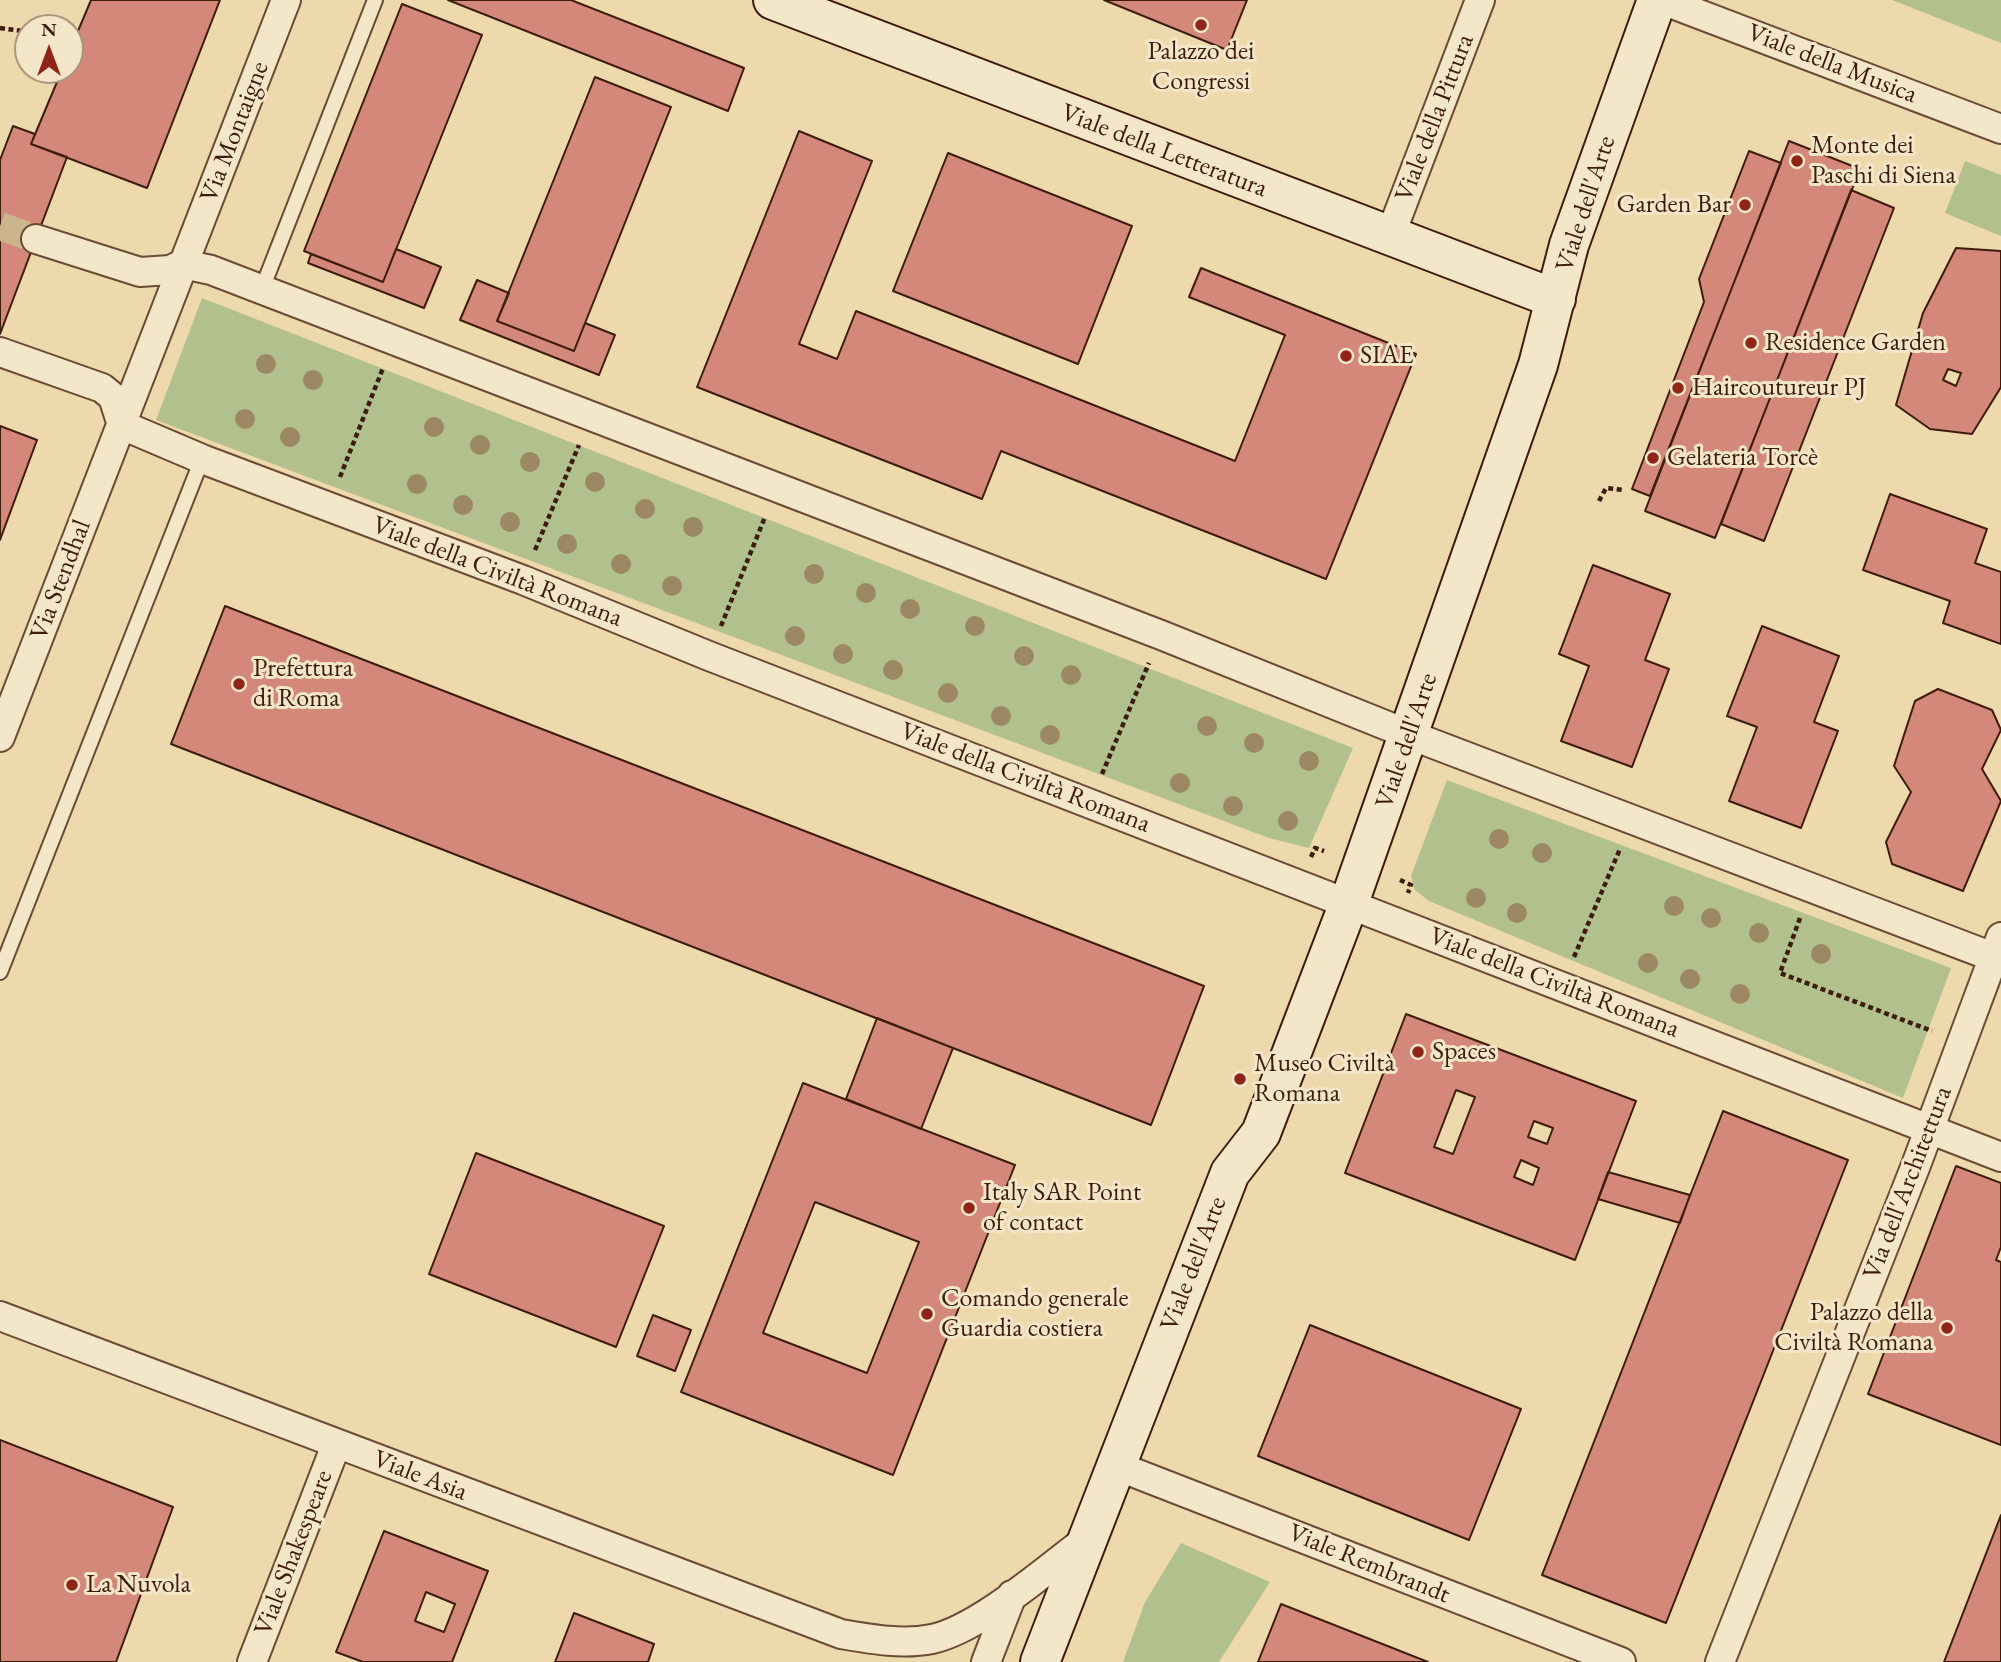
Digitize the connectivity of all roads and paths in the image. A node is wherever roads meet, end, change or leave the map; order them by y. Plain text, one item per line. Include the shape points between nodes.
1 (286, 0) edge
2 (375, 0) edge
3 (773, 0) edge
4 (1480, 0) edge
5 (1660, 0) edge
6 (2001, 129) edge
7 (1390, 236) junction
8 (36, 239) tunnel mouth
9 (183, 264) junction
10 (262, 289) junction
11 (1556, 299) junction
12 (394, 338) junction
13 (0, 352) edge
14 (592, 415) junction
15 (122, 425) junction
16 (202, 459) junction
17 (777, 487) junction
18 (1624, 490) dead end
19 (1599, 501) dead end
20 (328, 507) junction
21 (523, 580) junction
22 (1161, 635) junction
23 (709, 656) junction
24 (1410, 735) junction
25 (0, 737) edge
26 (1089, 804) junction
27 (1632, 820) junction
28 (1324, 851) dead end
29 (1311, 857) dead end
30 (1400, 880) dead end
31 (1811, 887) junction
32 (1405, 899) dead end
33 (1349, 903) junction
34 (1998, 951) edge
35 (0, 972) edge
36 (1562, 987) junction
37 (1962, 1042) junction
38 (1929, 1128) junction
39 (2001, 1157) edge
40 (0, 1316) edge
41 (337, 1445) junction
42 (1117, 1466) junction
43 (1087, 1539) junction
44 (1012, 1595) junction
45 (841, 1634) junction
46 (252, 1662) edge
47 (871, 1662) edge
48 (986, 1662) edge
49 (1040, 1662) edge
50 (1621, 1662) edge
51 (1720, 1662) edge

1 - 9 street, Via Montaigne
2 - 10 lane
3 - 7 street, Viale della Letteratura
4 - 7 street, Viale della Pittura
5 - 6 street, Viale della Musica
5 - 11 street, Viale dell'Arte via 1569,245
7 - 11 street, Viale della Letteratura
8 - 9 street via 140,272 162,272
9 - 10 street
9 - 15 street
10 - 12 street
11 - 24 street, Viale dell'Arte via 1538,365
12 - 14 street
12 - 20 path
13 - 15 street via 102,388 113,397
14 - 17 street
14 - 21 path
15 - 16 street, Viale della Civiltà Romana
15 - 25 street, Via Stendhal
16 - 20 street, Viale della Civiltà Romana
16 - 35 lane
17 - 22 street
17 - 23 path
18 - 19 path via 1606,488
20 - 21 street, Viale della Civiltà Romana
21 - 23 street, Viale della Civiltà Romana
22 - 24 street
22 - 26 path
23 - 26 street, Viale della Civiltà Romana
24 - 27 street
24 - 33 street, Viale dell'Arte
26 - 33 street, Viale della Civiltà Romana
27 - 31 street
27 - 36 path
28 - 29 path via 1315,848
30 - 32 path via 1411,885
31 - 34 street
31 - 37 path via 1780,974
33 - 36 street, Viale della Civiltà Romana
33 - 42 street, Viale dell'Arte via 1261,1133 1230,1173
34 - 37 street, Via dell'Architettura
36 - 38 street, Viale della Civiltà Romana
37 - 38 street, Via dell'Architettura
38 - 39 street, Viale della Civiltà Romana
38 - 51 street, Via dell'Architettura
40 - 41 street, Viale Asia
41 - 45 street, Viale Asia
41 - 46 street, Viale Shakespeare
42 - 43 street, Viale dell'Arte
42 - 50 street, Viale Rembrandt
43 - 44 street
43 - 49 street, Viale dell'Arte
44 - 45 street via 937,1638 882,1641
44 - 48 street
45 - 47 street

